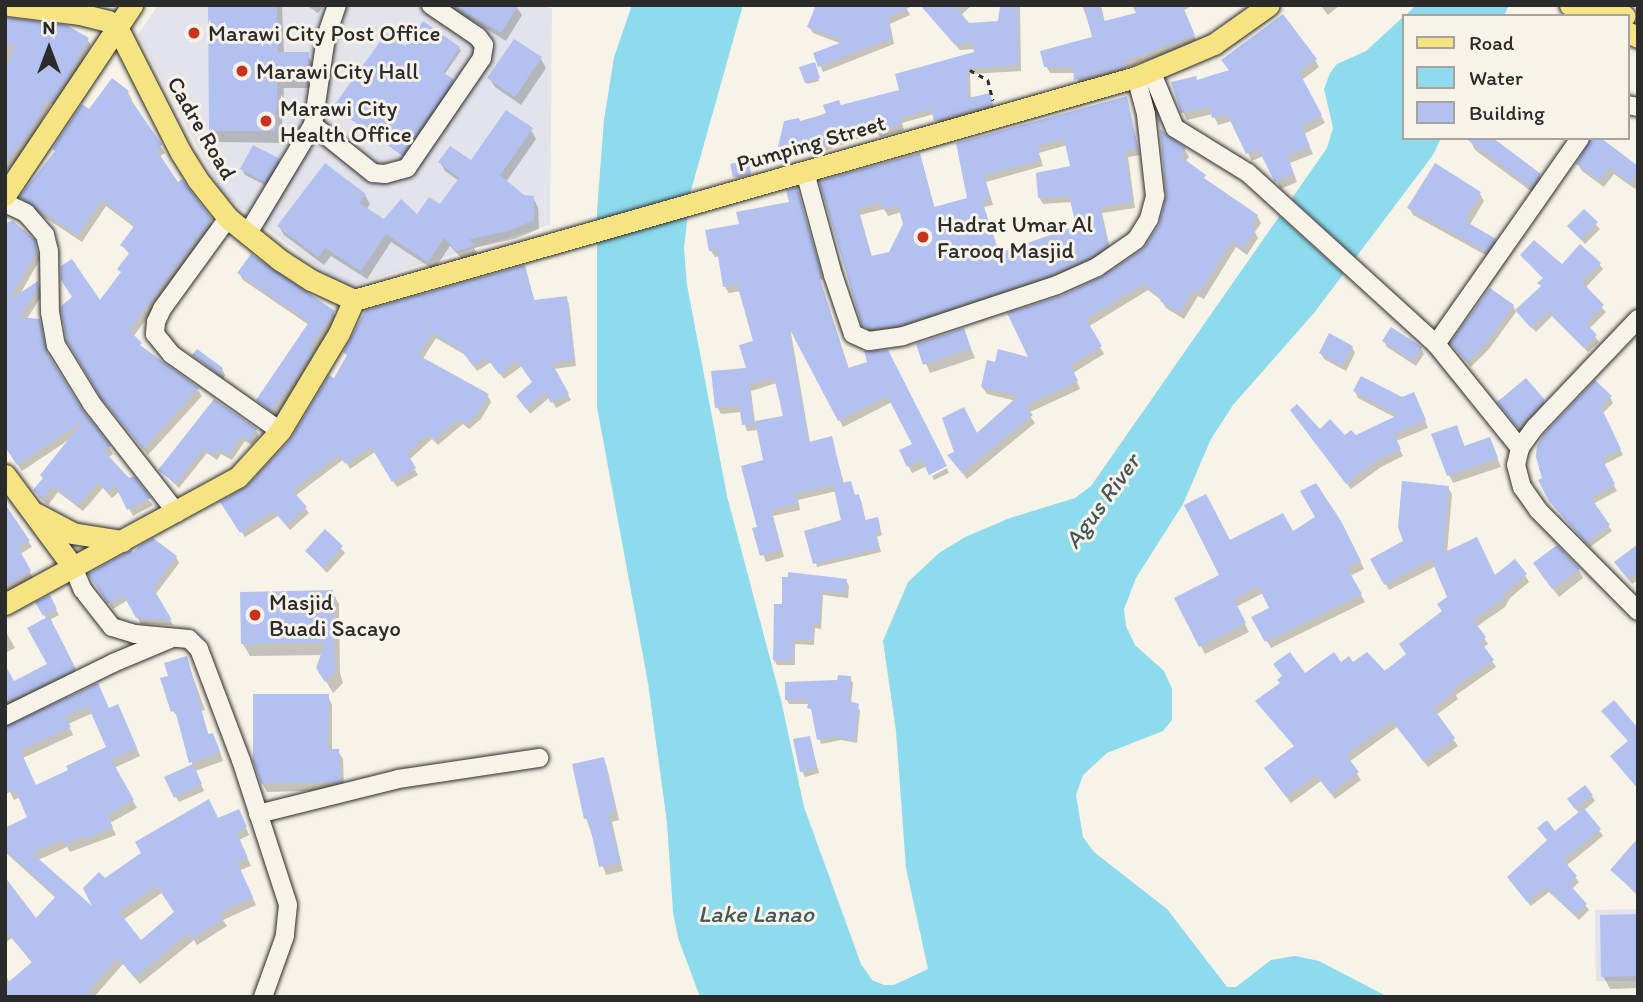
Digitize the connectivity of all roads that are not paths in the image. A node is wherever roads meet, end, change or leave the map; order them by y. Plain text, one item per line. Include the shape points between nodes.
1 (9, 5) edge
2 (132, 5) edge
3 (337, 5) edge
4 (431, 5) edge
5 (1269, 5) edge
6 (1570, 5) edge
7 (1602, 5) edge
8 (1586, 14) edge
9 (1622, 14) edge
10 (117, 27) junction
11 (1143, 74) junction
12 (313, 125) junction
13 (1579, 140) edge
14 (805, 172) junction
15 (5, 195) edge
16 (5, 204) edge
17 (228, 218) junction
18 (248, 233) junction
19 (354, 300) junction
20 (1638, 319) edge
21 (1436, 344) junction
22 (280, 431) junction
23 (1518, 453) junction
24 (5, 475) edge
25 (30, 509) junction
26 (177, 513) junction
27 (122, 541) junction
28 (73, 567) junction
29 (5, 604) edge
30 (1638, 611) edge
31 (174, 638) junction
32 (5, 716) edge
33 (539, 758) dead end
34 (258, 814) junction
35 (263, 997) edge

1 - 10 main road via 80,14
2 - 10 main road
3 - 12 street via 326,37
4 - 12 street via 484,45 482,58 407,168 373,173
5 - 11 main road, Pumping Street via 1214,44
6 - 8 main road
7 - 9 main road
10 - 15 main road
10 - 17 main road, Cadre Road via 181,153
11 - 14 main road, Pumping Street
11 - 14 street via 1155,196 1149,219 1136,240 1097,267 1057,285 903,336 869,341 853,334
11 - 21 street via 1175,128 1248,173
12 - 18 street
13 - 21 street
14 - 19 main road, Pumping Street
16 - 26 street via 26,213 45,235 56,345 92,404
17 - 18 main road, Cadre Road
17 - 22 street via 162,309 155,334 171,354
18 - 19 main road, Cadre Road via 311,280
19 - 22 main road
20 - 23 street via 1535,427
21 - 23 street
22 - 26 main road via 238,477
23 - 30 street via 1517,475 1529,499
24 - 25 main road
25 - 27 main road via 72,533
25 - 28 main road
26 - 27 main road
27 - 28 main road
28 - 29 main road
28 - 31 street via 83,590 113,627
31 - 32 street
31 - 34 street via 189,639 198,649
33 - 34 street via 398,779
34 - 35 street via 288,905 285,936

